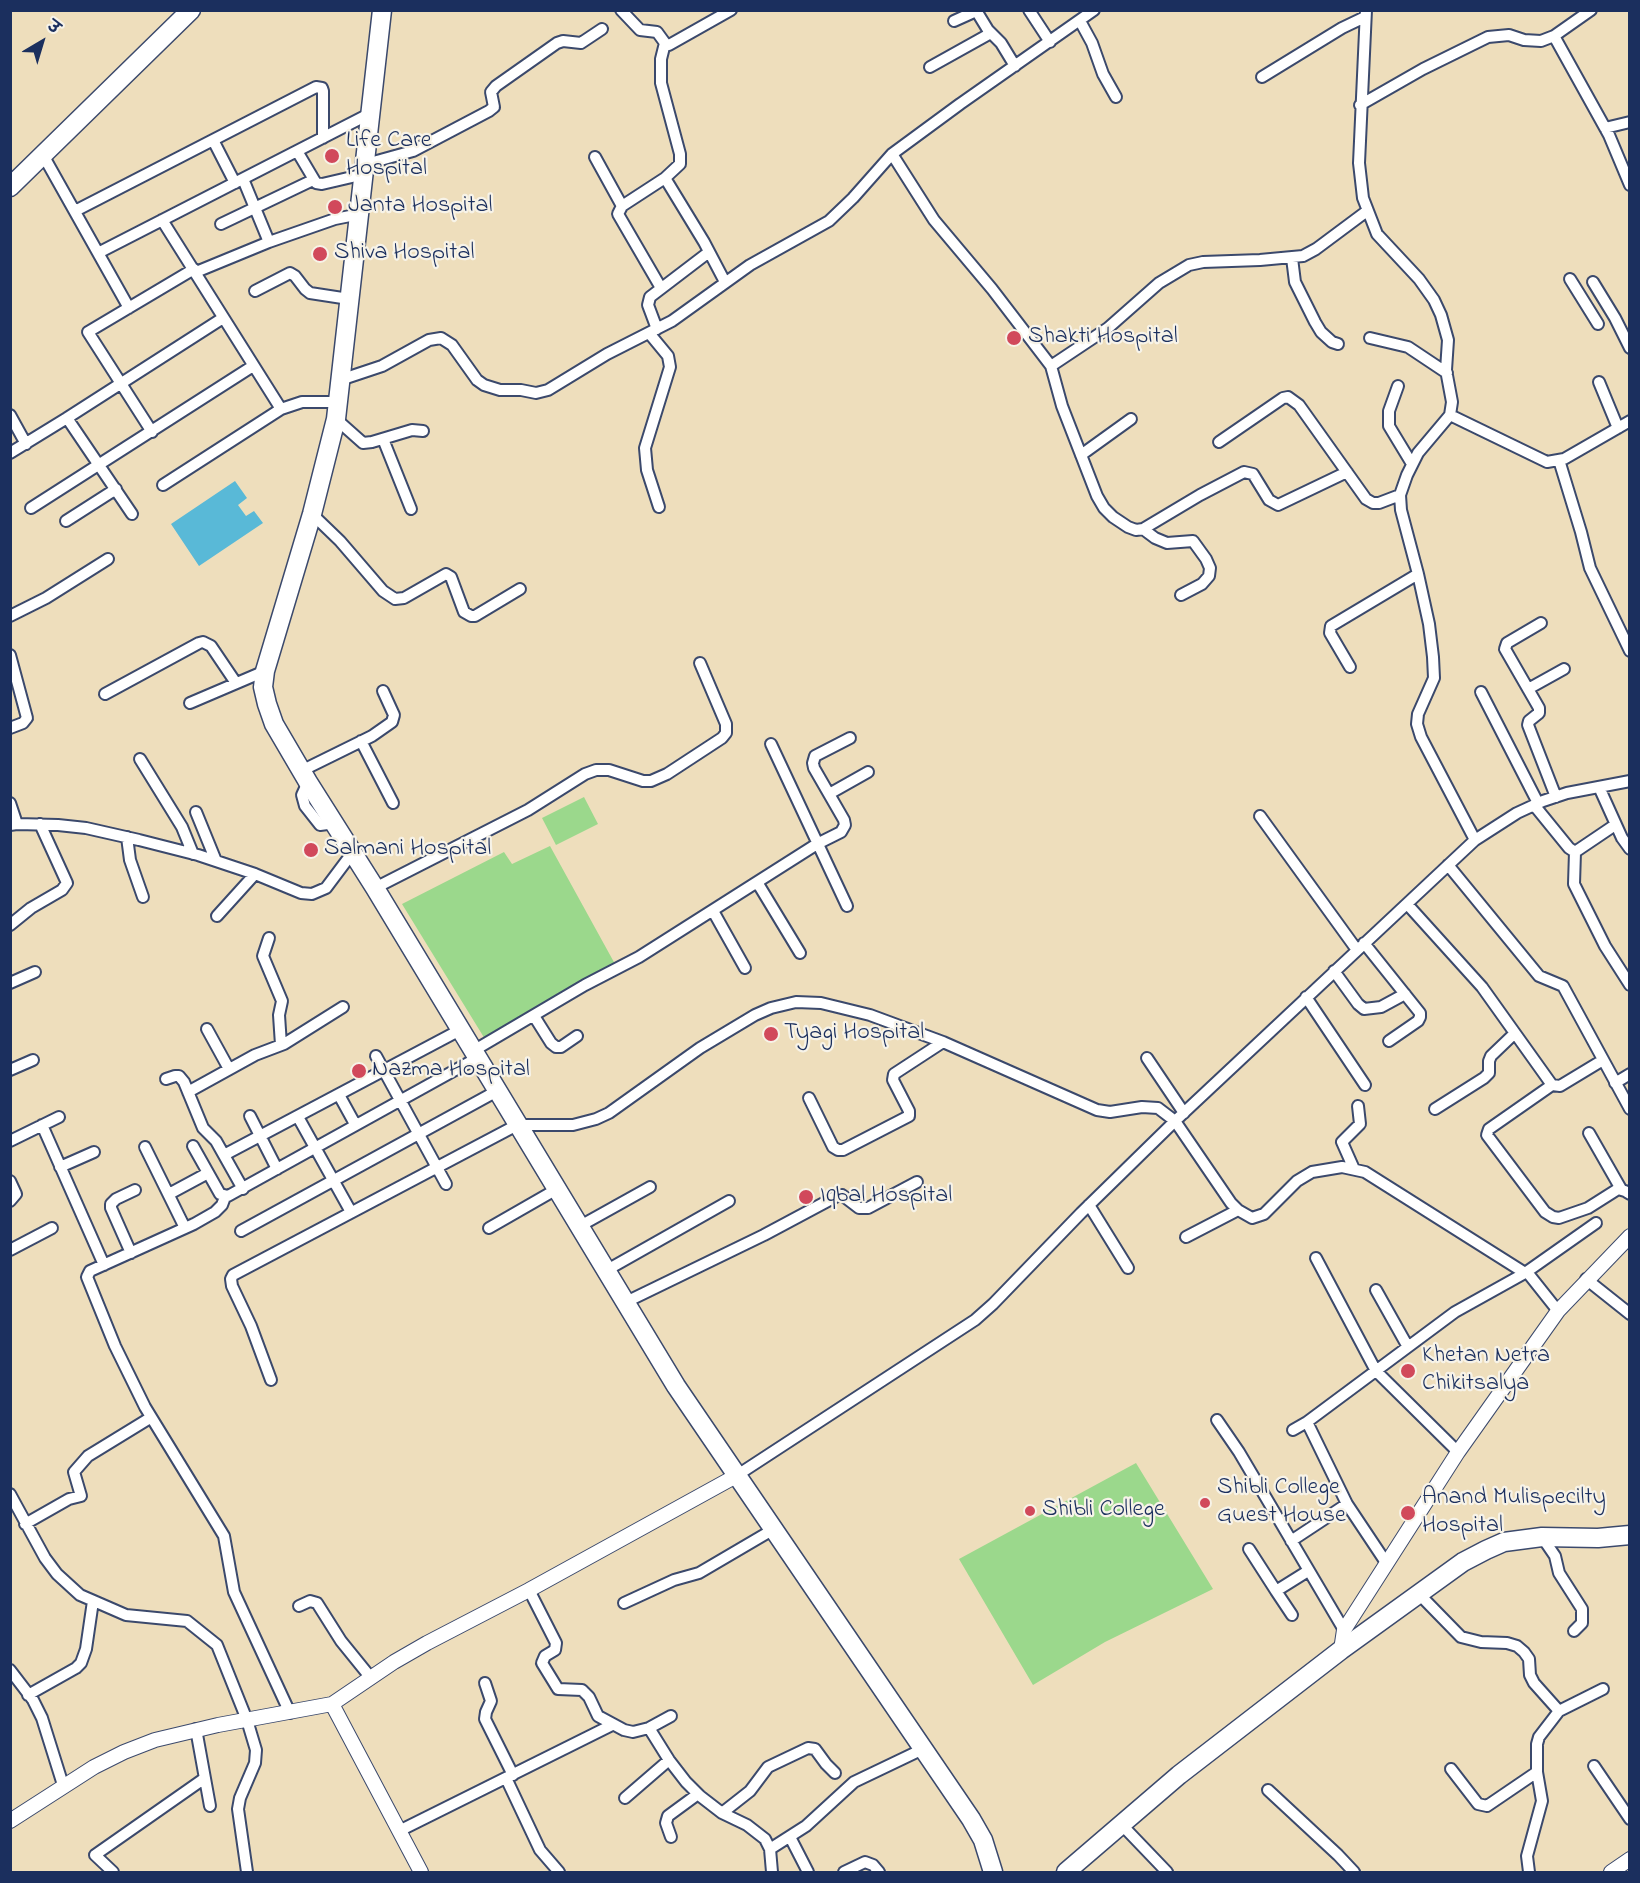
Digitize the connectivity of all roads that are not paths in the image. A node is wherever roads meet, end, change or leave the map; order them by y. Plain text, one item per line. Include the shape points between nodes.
1 (191, 10) edge
2 (382, 10) edge
3 (621, 10) edge
4 (731, 10) edge
5 (1029, 10) edge
6 (1094, 10) edge
7 (1591, 10) edge
8 (1365, 13) edge
9 (954, 21) dead end
10 (1080, 21) junction
11 (602, 29) dead end
12 (991, 33) junction
13 (1554, 36) junction
14 (1050, 42) junction
15 (665, 43) junction
16 (1015, 66) junction
17 (930, 68) dead end
18 (1262, 77) dead end
19 (1116, 97) dead end
20 (1360, 105) junction
21 (371, 113) junction
22 (1629, 122) edge
23 (1605, 128) junction
24 (323, 138) junction
25 (213, 140) junction
26 (297, 151) junction
27 (892, 154) junction
28 (43, 155) junction
29 (595, 157) dead end
30 (365, 169) junction
31 (665, 178) junction
32 (313, 180) junction
33 (239, 181) junction
34 (1629, 185) edge
35 (10, 187) edge
36 (622, 206) junction
37 (255, 208) junction
38 (1367, 211) junction
39 (75, 212) junction
40 (360, 214) junction
41 (162, 220) junction
42 (221, 224) dead end
43 (269, 242) junction
44 (709, 252) junction
45 (98, 253) junction
46 (1292, 258) junction
47 (195, 271) junction
48 (1570, 279) dead end
49 (725, 282) junction
50 (1593, 282) dead end
51 (661, 288) junction
52 (255, 291) dead end
53 (349, 300) junction
54 (1606, 304) junction
55 (129, 308) junction
56 (1591, 312) junction
57 (223, 318) junction
58 (1598, 324) dead end
59 (653, 331) junction
60 (1370, 338) dead end
61 (1338, 344) dead end
62 (1629, 348) edge
63 (253, 366) junction
64 (1051, 366) junction
65 (1447, 373) junction
66 (340, 380) junction
67 (1599, 382) dead end
68 (119, 384) junction
69 (1398, 386) dead end
70 (281, 409) junction
71 (337, 411) junction
72 (10, 415) edge
73 (1450, 415) junction
74 (68, 418) junction
75 (1131, 419) dead end
76 (1629, 421) edge
77 (1618, 428) junction
78 (423, 431) dead end
79 (152, 432) junction
80 (383, 439) junction
81 (1219, 442) dead end
82 (26, 444) junction
83 (10, 453) edge
84 (1081, 455) junction
85 (1559, 460) junction
86 (1412, 464) junction
87 (101, 465) junction
88 (1347, 472) junction
89 (163, 485) dead end
90 (116, 489) junction
91 (1400, 495) junction
92 (659, 507) dead end
93 (31, 508) dead end
94 (411, 509) dead end
95 (132, 514) dead end
96 (312, 514) junction
97 (66, 521) dead end
98 (1143, 529) junction
99 (108, 559) dead end
100 (1418, 574) junction
101 (520, 589) dead end
102 (1181, 595) dead end
103 (10, 616) edge
104 (1541, 623) dead end
105 (1629, 651) edge
106 (11, 659) edge
107 (700, 663) dead end
108 (1350, 667) dead end
109 (1564, 669) dead end
110 (265, 671) junction
111 (236, 683) junction
112 (1528, 689) junction
113 (383, 691) dead end
114 (1481, 692) dead end
115 (105, 694) dead end
116 (190, 703) dead end
117 (10, 728) edge
118 (850, 738) dead end
119 (361, 741) junction
120 (771, 744) dead end
121 (140, 759) dead end
122 (868, 772) dead end
123 (305, 777) junction
124 (1629, 782) edge
125 (1599, 787) junction
126 (829, 794) junction
127 (1556, 797) junction
128 (10, 803) edge
129 (393, 803) dead end
130 (1536, 804) junction
131 (196, 812) dead end
132 (1260, 816) dead end
133 (40, 824) junction
134 (14, 825) edge
135 (1615, 825) junction
136 (127, 837) junction
137 (1475, 840) junction
138 (817, 844) junction
139 (1629, 849) edge
140 (353, 852) junction
141 (1575, 852) junction
142 (193, 854) junction
143 (216, 861) junction
144 (1448, 865) junction
145 (255, 874) junction
146 (757, 882) junction
147 (375, 888) junction
148 (143, 897) dead end
149 (1407, 904) junction
150 (847, 906) dead end
151 (713, 910) junction
152 (217, 916) dead end
153 (10, 926) edge
154 (269, 938) dead end
155 (1360, 946) junction
156 (800, 953) dead end
157 (745, 968) dead end
158 (1334, 971) junction
159 (35, 972) dead end
160 (10, 983) edge
161 (1629, 985) edge
162 (1405, 994) junction
163 (1306, 997) junction
164 (343, 1007) dead end
165 (534, 1016) junction
166 (207, 1029) dead end
167 (460, 1030) junction
168 (1515, 1033) junction
169 (577, 1036) dead end
170 (1389, 1041) dead end
171 (943, 1042) junction
172 (282, 1045) junction
173 (475, 1054) junction
174 (376, 1056) dead end
175 (1146, 1058) dead end
176 (33, 1060) dead end
177 (1603, 1060) junction
178 (10, 1070) edge
179 (229, 1070) junction
180 (384, 1072) junction
181 (1629, 1074) edge
182 (166, 1079) dead end
183 (1615, 1083) junction
184 (1552, 1084) junction
185 (1365, 1085) dead end
186 (497, 1091) junction
187 (188, 1092) junction
188 (339, 1095) junction
189 (809, 1098) dead end
190 (399, 1099) junction
191 (1358, 1106) dead end
192 (1435, 1109) dead end
193 (1629, 1109) edge
194 (250, 1116) dead end
195 (58, 1117) dead end
196 (298, 1117) junction
197 (1180, 1117) junction
198 (355, 1124) junction
199 (42, 1125) junction
200 (517, 1125) junction
201 (1590, 1133) dead end
202 (418, 1135) junction
203 (261, 1137) junction
204 (11, 1139) edge
205 (194, 1146) dead end
206 (145, 1147) dead end
207 (315, 1147) junction
208 (94, 1152) dead end
209 (224, 1155) junction
210 (436, 1166) junction
211 (60, 1167) junction
212 (277, 1169) junction
213 (1354, 1169) junction
214 (208, 1173) junction
215 (10, 1181) edge
216 (333, 1181) junction
217 (917, 1182) dead end
218 (446, 1184) dead end
219 (650, 1187) dead end
220 (243, 1189) junction
221 (557, 1189) junction
222 (135, 1190) dead end
223 (1625, 1192) edge
224 (169, 1194) junction
225 (225, 1197) junction
226 (10, 1201) edge
227 (729, 1201) dead end
228 (1089, 1205) junction
229 (1238, 1210) junction
230 (351, 1212) junction
231 (1596, 1222) dead end
232 (580, 1226) junction
233 (52, 1228) dead end
234 (185, 1228) junction
235 (489, 1228) dead end
236 (242, 1231) dead end
237 (1629, 1236) edge
238 (1186, 1237) dead end
239 (10, 1250) edge
240 (131, 1253) junction
241 (1316, 1258) dead end
242 (104, 1265) junction
243 (1128, 1268) dead end
244 (607, 1270) junction
245 (1525, 1273) junction
246 (1586, 1280) junction
247 (1377, 1290) dead end
248 (626, 1302) junction
249 (1558, 1311) junction
250 (1629, 1314) edge
251 (1408, 1347) junction
252 (1376, 1371) junction
253 (271, 1380) dead end
254 (150, 1418) junction
255 (1216, 1420) dead end
256 (1307, 1422) junction
257 (1293, 1430) dead end
258 (1458, 1452) junction
259 (736, 1476) junction
260 (10, 1494) edge
261 (1347, 1504) junction
262 (26, 1524) junction
263 (774, 1529) junction
264 (1629, 1535) edge
265 (1542, 1537) junction
266 (1598, 1538) junction
267 (1291, 1541) junction
268 (1629, 1545) edge
269 (1249, 1549) dead end
270 (1387, 1564) junction
271 (1308, 1571) junction
272 (529, 1590) junction
273 (1276, 1591) junction
274 (1419, 1594) junction
275 (93, 1601) junction
276 (624, 1604) dead end
277 (299, 1606) dead end
278 (1292, 1615) dead end
279 (1344, 1630) junction
280 (1574, 1631) dead end
281 (1341, 1650) junction
282 (10, 1670) edge
283 (370, 1678) junction
284 (485, 1683) dead end
285 (1603, 1689) dead end
286 (28, 1695) junction
287 (332, 1704) junction
288 (1560, 1711) junction
289 (290, 1713) junction
290 (671, 1716) dead end
291 (247, 1720) junction
292 (612, 1725) junction
293 (649, 1728) junction
294 (196, 1729) junction
295 (923, 1749) junction
296 (669, 1760) junction
297 (1594, 1766) dead end
298 (1451, 1769) dead end
299 (1537, 1772) junction
300 (835, 1773) dead end
301 (510, 1777) junction
302 (205, 1778) junction
303 (63, 1785) junction
304 (1268, 1790) dead end
305 (698, 1794) junction
306 (625, 1798) dead end
307 (210, 1806) dead end
308 (722, 1813) junction
309 (1629, 1819) edge
310 (10, 1821) edge
311 (1121, 1824) junction
312 (399, 1831) junction
313 (671, 1837) dead end
314 (790, 1838) junction
315 (770, 1849) junction
316 (1629, 1859) edge
317 (112, 1872) edge
318 (247, 1872) edge
319 (421, 1872) edge
320 (560, 1872) edge
321 (772, 1872) edge
322 (808, 1872) edge
323 (844, 1872) edge
324 (879, 1872) edge
325 (993, 1872) edge
326 (1066, 1872) edge
327 (1167, 1872) edge
328 (1354, 1872) edge
329 (1529, 1872) edge
330 (1611, 1872) edge

1 - 28 highway
2 - 21 highway
3 - 15 street via 640,30 657,32
4 - 15 street via 674,44
5 - 14 street
6 - 10 street
7 - 13 street
8 - 18 street
8 - 20 street
9 - 12 street via 977,12
10 - 14 street
10 - 19 street
11 - 30 street via 581,43 557,43 495,86 491,93 494,105 489,111 413,151
12 - 16 street
12 - 17 street
13 - 20 street via 1541,41 1499,34 1488,37
13 - 23 street
14 - 16 street
15 - 31 street via 661,83 681,160 678,168
16 - 27 street
20 - 38 street via 1359,178
21 - 24 street
21 - 30 highway
22 - 23 street
23 - 34 street
24 - 25 street via 323,91 316,87
24 - 26 street
25 - 33 street
25 - 39 street
26 - 32 street
26 - 33 street
27 - 49 street via 829,221
27 - 64 street via 934,220
28 - 35 highway
28 - 39 street
29 - 36 street
30 - 32 street via 322,184
30 - 40 highway
31 - 36 street
31 - 44 street
32 - 37 street
33 - 37 street
33 - 41 street
36 - 51 street via 619,218
37 - 42 street
37 - 43 street
38 - 46 street via 1310,253
38 - 65 street via 1383,243 1434,300 1448,340
39 - 45 street
40 - 43 street
40 - 53 highway
41 - 45 street
41 - 47 street
43 - 47 street
44 - 49 street
44 - 51 street
45 - 55 street
46 - 61 street via 1295,282 1315,322 1321,332
46 - 64 street via 1189,265 1159,283 1108,328
47 - 55 street
47 - 57 street
48 - 56 street
49 - 59 street via 688,311
50 - 54 street
51 - 59 street via 648,301
52 - 53 street via 290,273 310,293
53 - 66 highway
54 - 56 street
54 - 62 street
55 - 68 street via 88,332
56 - 58 street
57 - 63 street
57 - 68 street
59 - 66 street via 536,393 484,385 452,345 441,338 429,340 382,366
59 - 92 street via 670,367 645,448 646,470
60 - 65 street via 1408,347
63 - 70 street
63 - 79 street
64 - 84 street
65 - 73 street
66 - 71 highway
67 - 77 street
68 - 74 street
68 - 79 street
69 - 86 street via 1389,411 1389,426
70 - 71 street via 302,402
70 - 89 street
71 - 80 street via 363,443
71 - 96 highway
72 - 82 street
73 - 85 street via 1540,460
73 - 86 street
74 - 82 street
74 - 87 street
75 - 84 street
76 - 77 street
77 - 85 street
78 - 80 street via 412,430
79 - 87 street
80 - 94 street
81 - 88 street via 1288,397 1299,405
82 - 83 street
84 - 98 street via 1104,508 1128,527
85 - 105 street via 1590,568
86 - 91 street
87 - 90 street
87 - 93 street
88 - 91 street via 1369,502 1379,503
88 - 98 street via 1278,505 1269,500 1253,474 1244,472
90 - 95 street
90 - 97 street
91 - 100 street
96 - 101 street via 378,586 395,599 404,598 446,574 452,577 464,612 475,616
96 - 110 highway
98 - 102 street via 1167,543 1193,541 1206,559 1209,576
99 - 103 street
100 - 108 street via 1331,626 1330,633
100 - 137 street via 1434,671 1418,714 1418,729
104 - 112 street via 1505,646
106 - 117 street via 27,718
107 - 147 street via 726,724 722,738 651,782 609,770 585,774 528,810
109 - 112 street
110 - 111 street
110 - 123 highway via 263,687 274,724
111 - 115 street via 211,646 203,642
111 - 116 street
112 - 127 street via 1539,711 1528,727
113 - 119 street via 394,718 387,727
114 - 130 street
118 - 126 street via 813,759
119 - 123 street
119 - 129 street
120 - 138 street
121 - 142 street via 182,827
122 - 126 street
123 - 140 highway
124 - 125 street
125 - 127 street
125 - 135 street
126 - 138 street via 845,825 841,832
127 - 130 street
128 - 134 street
130 - 137 street
130 - 141 street
131 - 143 street
132 - 155 street
133 - 134 street
133 - 136 street
133 - 153 street via 67,883 62,891
135 - 139 street
135 - 141 street
136 - 142 street
136 - 148 street via 130,860
137 - 144 street
138 - 146 street
138 - 150 street
140 - 145 street via 326,888 312,894 290,890
140 - 147 highway
141 - 161 street via 1574,884
142 - 143 street
143 - 145 street
144 - 149 street
144 - 177 street via 1539,976 1563,986
145 - 152 street
146 - 151 street
146 - 156 street
147 - 167 highway
149 - 155 street
149 - 168 street via 1482,987
151 - 157 street
151 - 165 street
154 - 172 street via 263,956 282,1001
155 - 158 street
155 - 162 street
158 - 162 street via 1364,1008 1381,1007
158 - 163 street
159 - 160 street
162 - 170 street via 1420,1013 1420,1019
163 - 185 street
163 - 197 street
164 - 172 street
165 - 169 street via 556,1047
165 - 173 street
166 - 179 street
167 - 173 highway
167 - 180 street
168 - 184 street
168 - 192 street via 1491,1056 1489,1073 1484,1078
171 - 189 street via 894,1074 909,1116 843,1150 833,1147
171 - 197 street via 1097,1110 1151,1106
171 - 200 street via 844,1007 786,1004 755,1014 721,1034 596,1119 573,1125
172 - 179 street
173 - 186 highway
173 - 190 street
174 - 180 street
175 - 197 street
176 - 178 street
177 - 183 street
177 - 184 street via 1560,1086
179 - 187 street
180 - 188 street
180 - 190 street
181 - 183 street
182 - 187 street via 179,1076
183 - 193 street
184 - 223 street via 1487,1135 1545,1212 1553,1217 1588,1208 1613,1191
186 - 200 highway
186 - 202 street
187 - 209 street via 203,1128
188 - 196 street
188 - 198 street
190 - 198 street
190 - 202 street
191 - 213 street via 1360,1124 1342,1142
194 - 203 street
195 - 199 street
196 - 203 street
196 - 207 street
197 - 228 street
197 - 229 street via 1222,1191
198 - 207 street
199 - 204 street
199 - 211 street
200 - 210 street
200 - 221 highway
201 - 223 street
202 - 210 street
202 - 216 street
203 - 209 street
203 - 212 street
205 - 214 street
206 - 224 street
207 - 212 street
207 - 216 street
208 - 211 street
209 - 220 street
210 - 218 street
210 - 230 street
211 - 242 street
212 - 220 street
213 - 229 street via 1327,1169 1305,1176 1258,1217
213 - 245 street via 1386,1184
214 - 224 street
214 - 225 street
215 - 226 street via 16,1194
216 - 230 street
216 - 236 street
217 - 248 street via 868,1208 859,1208 837,1196
219 - 232 street
220 - 225 street
221 - 232 highway
221 - 235 street
222 - 240 street via 111,1204
224 - 234 street
225 - 234 street via 215,1212
227 - 244 street
228 - 243 street
228 - 259 street via 975,1320
229 - 238 street
230 - 253 street via 231,1279
231 - 245 street
232 - 244 highway
233 - 239 street
234 - 240 street
237 - 246 street
240 - 242 street
241 - 252 street
242 - 254 street via 88,1273 88,1281
244 - 248 highway
245 - 249 street
245 - 251 street via 1455,1312
246 - 249 street
246 - 250 street
247 - 251 street
248 - 259 highway
249 - 258 street
251 - 252 street
252 - 256 street
252 - 258 street
254 - 262 street via 88,1456 74,1472 81,1497 69,1499
254 - 289 street via 224,1536 234,1592
255 - 267 street
256 - 257 street
256 - 261 street
258 - 270 street
259 - 263 highway
259 - 272 street
260 - 262 street
261 - 267 street
261 - 270 street
262 - 275 street via 57,1574
263 - 276 street via 699,1573 674,1580
263 - 295 highway
264 - 266 highway
265 - 266 highway
265 - 274 highway via 1504,1542 1486,1550
265 - 280 street via 1582,1609 1583,1618
266 - 268 highway
267 - 271 street
269 - 273 street
270 - 279 street
271 - 273 street
271 - 279 street
272 - 283 street via 427,1643
272 - 292 street via 556,1642 555,1650 542,1663 554,1685 564,1690 582,1690 598,1716
273 - 278 street
274 - 281 highway
274 - 288 street via 1461,1637 1517,1646 1529,1659 1534,1683
275 - 286 street via 81,1663
275 - 291 street via 126,1615 187,1621 217,1645
277 - 283 street via 317,1603
279 - 281 street
281 - 311 highway
282 - 286 street
283 - 287 street
284 - 301 street via 492,1701 485,1719
285 - 288 street
286 - 303 street via 42,1718
287 - 289 street
287 - 312 street
288 - 299 street via 1539,1737
289 - 291 street
290 - 293 street
291 - 294 street
291 - 318 street via 256,1757 238,1809
292 - 293 street via 633,1731
292 - 301 street
293 - 296 street
294 - 302 street
294 - 303 street via 124,1752
295 - 314 street via 854,1782
295 - 325 highway via 983,1840
296 - 305 street
296 - 306 street
297 - 309 street
298 - 299 street via 1479,1804 1487,1806
299 - 329 street via 1542,1801 1527,1856
300 - 308 street via 816,1749 808,1748 768,1767 750,1791
301 - 312 street
301 - 320 street via 540,1850
302 - 307 street
302 - 317 street via 95,1855
303 - 310 street
304 - 328 street
305 - 308 street
305 - 313 street via 668,1816
308 - 315 street via 747,1825 765,1839
311 - 326 highway
311 - 327 street
312 - 319 street
314 - 315 street
314 - 322 street
315 - 321 street
316 - 330 street
323 - 324 street via 866,1862

